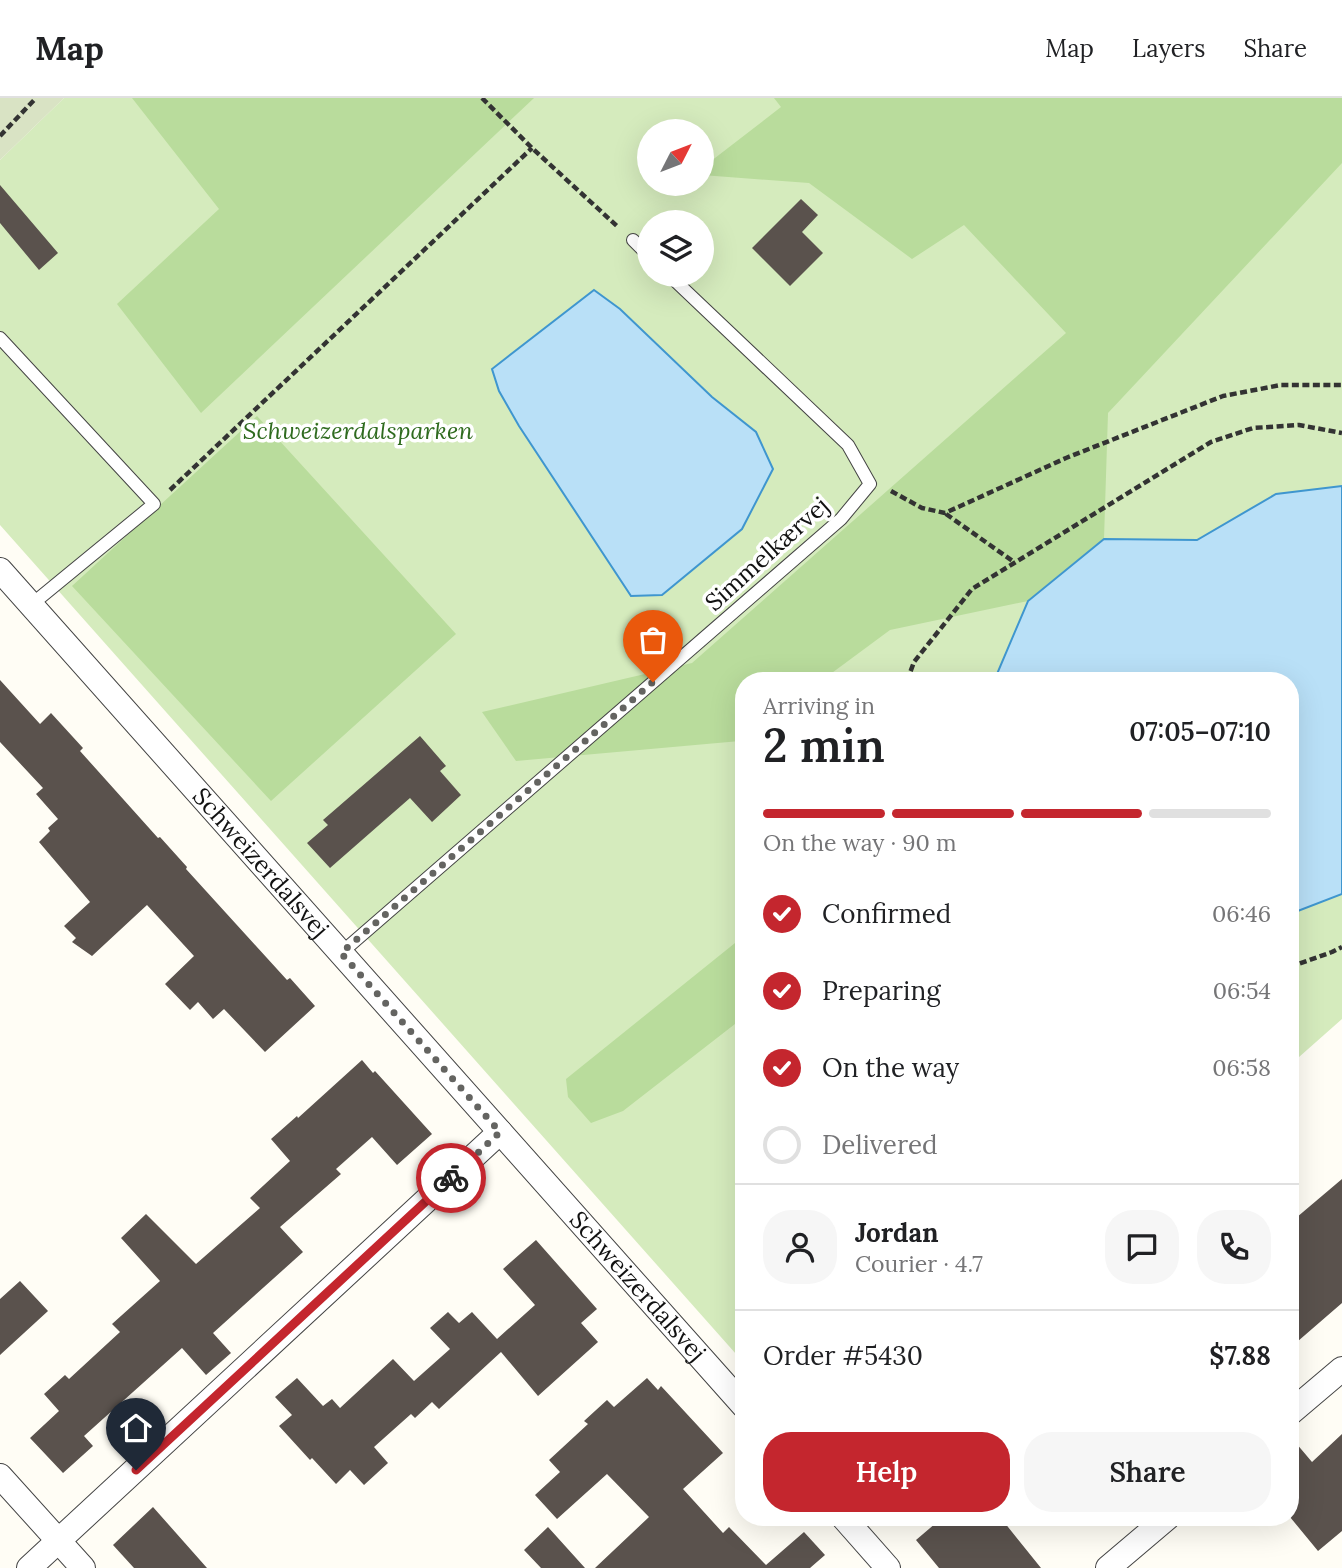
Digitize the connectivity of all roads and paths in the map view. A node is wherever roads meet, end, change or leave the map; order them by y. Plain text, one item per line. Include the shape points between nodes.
1 (36, 98) edge
2 (482, 98) edge
3 (0, 136) edge
4 (532, 148) junction
5 (633, 240) joint
6 (637, 244) edge
7 (682, 287) edge
8 (0, 338) edge
9 (1342, 385) edge
10 (1342, 433) edge
11 (870, 484) junction
12 (153, 504) junction
13 (946, 513) junction
14 (1014, 562) junction
15 (0, 570) edge
16 (31, 605) junction
17 (910, 672) edge
18 (1342, 947) edge
19 (341, 953) junction
20 (1299, 964) edge
21 (500, 1132) junction
22 (1342, 1369) edge
23 (735, 1396) edge
24 (1299, 1405) edge
25 (0, 1476) edge
26 (851, 1526) edge
27 (1157, 1526) edge
28 (59, 1541) junction
29 (29, 1568) edge
30 (83, 1568) edge
31 (888, 1568) edge
32 (1108, 1568) edge

1 - 3 path
2 - 4 path
4 - 5 path
4 - 12 path
5 - 6 lane
7 - 11 lane via 848,445
8 - 12 lane
9 - 13 path via 1281,385 1223,396 1066,458
10 - 14 path via 1299,425 1253,428 1211,442
11 - 13 path via 922,508
11 - 19 lane, Simmelkærvej via 841,519
12 - 16 lane
13 - 14 path
14 - 17 path via 972,589
15 - 16 street, Schweizerdalsvej
16 - 19 street, Schweizerdalsvej
18 - 20 path
19 - 21 street, Schweizerdalsvej
21 - 23 street, Schweizerdalsvej
21 - 28 street
22 - 24 street
25 - 28 street
26 - 31 street
27 - 32 street
28 - 29 street
28 - 30 street

